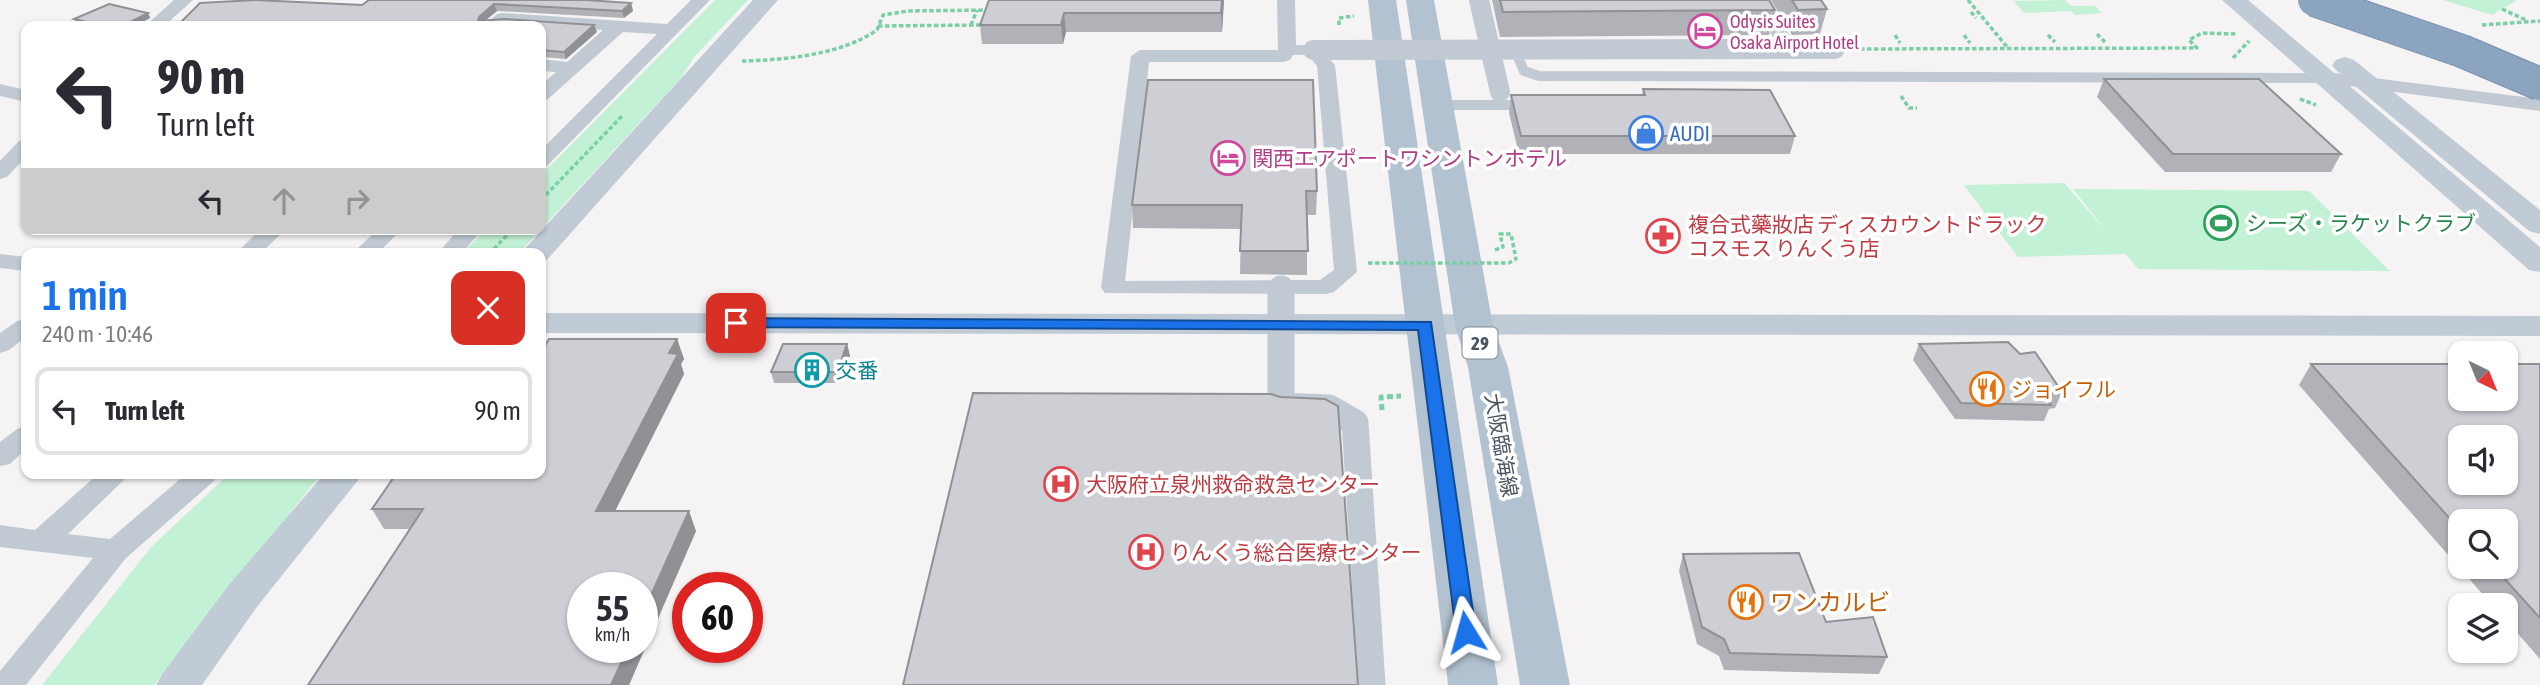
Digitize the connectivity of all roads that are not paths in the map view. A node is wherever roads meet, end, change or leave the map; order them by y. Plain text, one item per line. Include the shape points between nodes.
1 (184, 0) edge
2 (701, 0) edge
3 (766, 0) edge
4 (1286, 0) edge
5 (1420, 0) edge
6 (1479, 0) edge
7 (1759, 0) edge
8 (2234, 0) edge
9 (2264, 0) edge
10 (2327, 0) edge
11 (1369, 8) edge
12 (2323, 9) edge
13 (160, 21) edge
14 (499, 21) edge
15 (619, 26) junction
16 (672, 30) junction
17 (1492, 49) junction
18 (1789, 49) junction
19 (1835, 49) road end
20 (1287, 50) junction
21 (1313, 50) junction
22 (1518, 57) dead end
23 (546, 65) edge
24 (572, 68) junction
25 (2326, 78) junction
26 (2364, 80) junction
27 (2540, 84) edge
28 (0, 90) edge
29 (546, 91) edge
30 (21, 95) edge
31 (1505, 99) joint
32 (1437, 105) junction
33 (2540, 105) edge
34 (21, 150) edge
35 (546, 156) edge
36 (0, 173) edge
37 (2540, 225) edge
38 (268, 235) edge
39 (384, 235) edge
40 (466, 235) edge
41 (253, 248) edge
42 (370, 248) edge
43 (453, 248) edge
44 (540, 248) edge
45 (0, 261) edge
46 (21, 263) edge
47 (2540, 263) edge
48 (1281, 287) junction
49 (546, 323) edge
50 (1425, 325) junction
51 (1474, 326) junction
52 (2540, 326) edge
53 (21, 330) edge
54 (0, 345) edge
55 (21, 439) edge
56 (0, 457) edge
57 (110, 479) edge
58 (198, 479) edge
59 (341, 479) edge
60 (0, 536) edge
61 (41, 541) junction
62 (117, 551) junction
63 (7, 685) edge
64 (178, 685) edge
65 (1372, 685) edge
66 (1473, 685) edge
67 (1545, 685) edge

1 - 13 street
2 - 16 street
3 - 44 street
4 - 20 street
5 - 32 main road, 大阪臨海線 / 29
6 - 17 street, bridge
7 - 18 street
8 - 25 street
9 - 26 street
10 - 12 street, bridge via 2328,13
11 - 50 main road
12 - 27 highway, bridge via 2462,51
14 - 15 street
15 - 16 street
15 - 24 street
16 - 35 street
17 - 18 street, bridge
17 - 21 street, bridge
17 - 31 street, bridge
18 - 19 street, bridge
20 - 21 street
20 - 48 street via 1283,56 1140,56 1113,288
21 - 48 street via 1326,65 1346,272 1326,287
22 - 25 lane via 1524,71 1539,76
23 - 24 street
24 - 29 street
25 - 26 street
25 - 47 street
26 - 33 street
26 - 37 street
28 - 30 street
31 - 32 lane
32 - 51 main road, 大阪臨海線 / 29
34 - 36 street
38 - 41 street
39 - 42 street
40 - 43 street
45 - 46 street
48 - 65 street, bridge via 1281,406 1326,406 1355,423
49 - 50 street
50 - 51 street
50 - 66 main road
51 - 52 street
51 - 67 main road, 大阪臨海線 / 29 via 1488,368
53 - 54 street
55 - 56 street
57 - 61 street
58 - 62 street
59 - 64 street via 242,597
60 - 61 street
61 - 62 street
62 - 63 street

